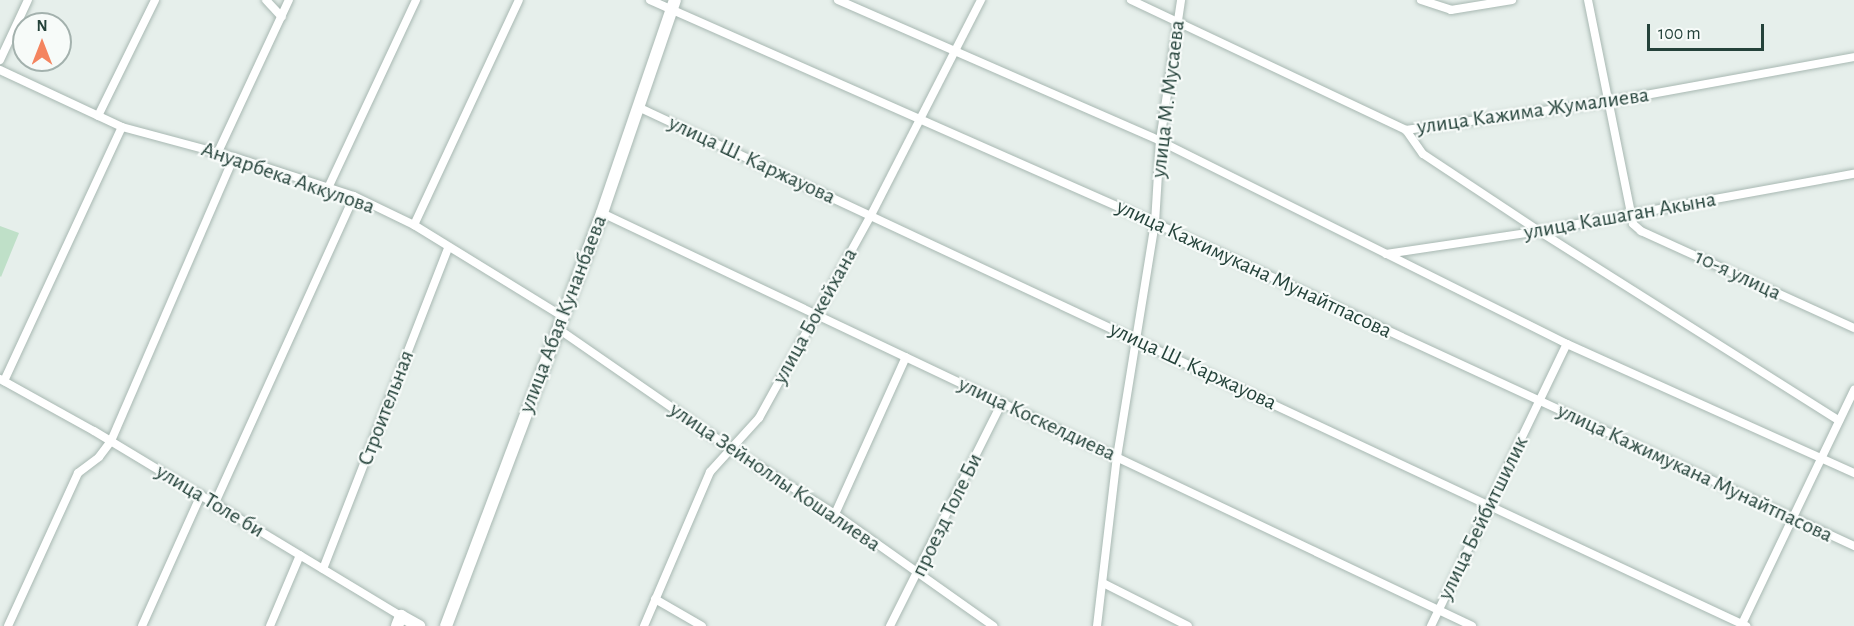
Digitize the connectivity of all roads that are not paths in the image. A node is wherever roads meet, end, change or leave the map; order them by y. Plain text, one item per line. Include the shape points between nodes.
1 (28, 0) edge
2 (155, 0) edge
3 (266, 0) edge
4 (289, 0) edge
5 (416, 0) edge
6 (519, 0) edge
7 (650, 0) edge
8 (838, 0) edge
9 (981, 0) edge
10 (1131, 0) edge
11 (1181, 0) edge
12 (1421, 0) edge
13 (1512, 0) edge
14 (1588, 0) edge
15 (673, 5) edge
16 (282, 17) junction
17 (1177, 21) junction
18 (955, 53) junction
19 (1854, 57) edge
20 (0, 60) edge
21 (0, 70) edge
22 (1607, 102) junction
23 (639, 107) junction
24 (98, 116) junction
25 (920, 120) junction
26 (122, 127) junction
27 (1406, 130) junction
28 (1160, 141) junction
29 (218, 152) junction
30 (234, 157) junction
31 (1854, 174) edge
32 (328, 188) junction
33 (354, 196) junction
34 (602, 213) junction
35 (1629, 213) junction
36 (871, 215) junction
37 (1155, 223) junction
38 (414, 225) junction
39 (1539, 231) junction
40 (448, 248) junction
41 (1385, 254) junction
42 (815, 314) junction
43 (560, 322) junction
44 (1854, 328) edge
45 (1136, 339) junction
46 (1567, 344) junction
47 (906, 357) junction
48 (2, 380) edge
49 (1854, 390) edge
50 (1539, 401) junction
51 (1002, 402) junction
52 (1839, 421) junction
53 (111, 441) junction
54 (730, 448) junction
55 (1117, 458) junction
56 (1820, 459) junction
57 (1854, 473) edge
58 (201, 495) junction
59 (214, 505) junction
60 (1489, 505) junction
61 (835, 514) junction
62 (1792, 518) junction
63 (1854, 546) edge
64 (300, 555) junction
65 (323, 569) junction
66 (918, 574) junction
67 (1103, 583) junction
68 (655, 599) junction
69 (1438, 610) junction
70 (399, 621) edge
71 (1743, 625) edge
72 (9, 626) edge
73 (142, 626) edge
74 (270, 626) edge
75 (419, 626) edge
76 (446, 626) edge
77 (644, 626) edge
78 (702, 626) edge
79 (890, 626) edge
80 (993, 626) edge
81 (1097, 626) edge
82 (1188, 626) edge
83 (1431, 626) edge
84 (1472, 626) edge

1 - 20 street
2 - 24 street
3 - 16 street
4 - 16 street
5 - 32 street
6 - 38 street
7 - 15 street, улица Кажимукана Мунайтпасова
8 - 18 street
9 - 18 street, улица Бокейхана
10 - 17 street, улица Кажима Жумалиева
11 - 17 street, улица М. Мусаева
12 - 13 street via 1451,10
14 - 22 street
15 - 23 street, улица Абая Кунанбаева
15 - 25 street, улица Кажимукана Мунайтпасова
16 - 29 street
17 - 27 street, улица Кажима Жумалиева
17 - 28 street, улица М. Мусаева
18 - 25 street, улица Бокейхана
18 - 28 street
19 - 22 street, улица Кажима Жумалиева
21 - 24 street, Ануарбека Аккулова
22 - 27 street, улица Кажима Жумалиева
22 - 35 street
23 - 34 street, улица Абая Кунанбаева
23 - 36 street, улица Ш. Каржауова
24 - 26 street, Ануарбека Аккулова
25 - 36 street, улица Бокейхана
25 - 37 street, улица Кажимукана Мунайтпасова
26 - 29 street, Ануарбека Аккулова
26 - 48 street
27 - 39 street via 1423,154
28 - 37 street, улица М. Мусаева
28 - 41 street
29 - 30 street, Ануарбека Аккулова
30 - 32 street, Ануарбека Аккулова
30 - 53 street
31 - 35 street, улица Кашаган Акына
32 - 33 street, Ануарбека Аккулова
33 - 38 street, Ануарбека Аккулова
33 - 59 street
34 - 42 street, улица Коскелдиева
34 - 43 street, улица Абая Кунанбаева
35 - 39 street, улица Кашаган Акына
35 - 44 street, 10-я улица via 1641,231
36 - 42 street, улица Бокейхана
36 - 45 street, улица Ш. Каржауова
37 - 45 street, улица М. Мусаева
37 - 50 street, улица Кажимукана Мунайтпасова
38 - 40 street, Ануарбека Аккулова
39 - 41 street, улица Кашаган Акына
39 - 52 street
40 - 43 street, Ануарбека Аккулова
40 - 65 street, Строительная
41 - 46 street
42 - 47 street, улица Коскелдиева
42 - 54 street, улица Бокейхана via 759,418
43 - 54 street, улица Зейноллы Кошалиева
43 - 76 street, улица Абая Кунанбаева
45 - 55 street, улица М. Мусаева
45 - 60 street, улица Ш. Каржауова
46 - 50 street, улица Бейбитшилик
46 - 56 street
47 - 51 street, улица Коскелдиева
47 - 61 street
48 - 53 street, улица Толе би
49 - 52 street
50 - 60 street, улица Бейбитшилик
50 - 62 street, улица Кажимукана Мунайтпасова
51 - 55 street, улица Коскелдиева
51 - 66 street, проезд Толе Би
52 - 56 street
53 - 58 street, улица Толе би
53 - 72 street via 99,457 78,473
54 - 61 street, улица Зейноллы Кошалиева
54 - 68 street, улица Бокейхана via 710,472
55 - 67 street, улица М. Мусаева
55 - 69 street, улица Коскелдиева
56 - 57 street
56 - 62 street
58 - 59 street, улица Толе би
58 - 73 street
59 - 64 street, улица Толе би
60 - 69 street, улица Бейбитшилик
60 - 71 street, улица Ш. Каржауова
61 - 66 street, улица Зейноллы Кошалиева
62 - 63 street, улица Кажимукана Мунайтпасова
62 - 71 street
64 - 65 street, улица Толе би
64 - 74 street
65 - 70 street, улица Толе би
66 - 79 street, проезд Толе Би
66 - 80 street, улица Зейноллы Кошалиева
67 - 81 street, улица М. Мусаева
67 - 82 street
68 - 77 street, улица Бокейхана
68 - 78 street
69 - 83 street, улица Бейбитшилик
69 - 84 street, улица Коскелдиева
70 - 75 street, улица Толе би

